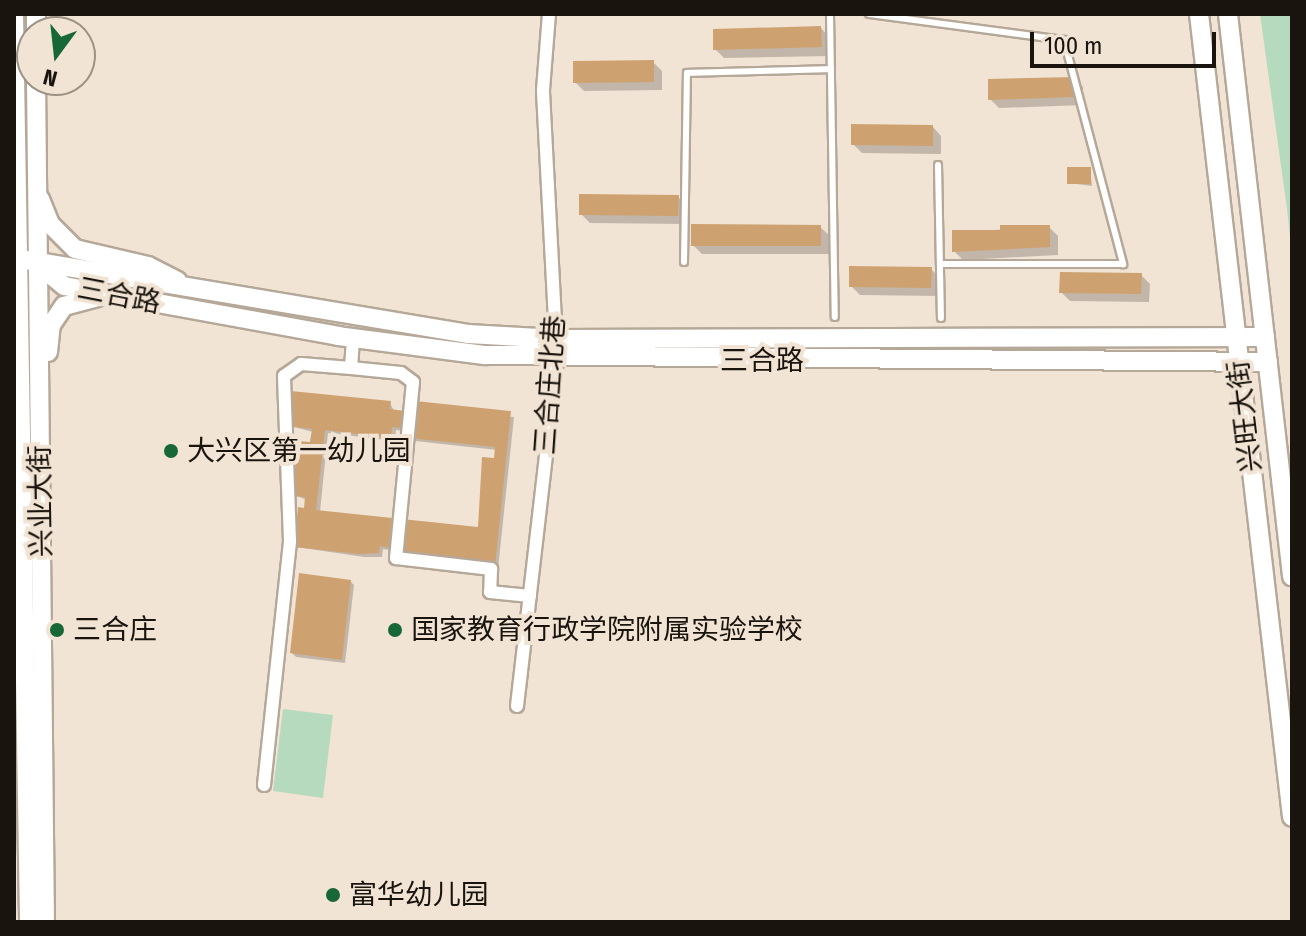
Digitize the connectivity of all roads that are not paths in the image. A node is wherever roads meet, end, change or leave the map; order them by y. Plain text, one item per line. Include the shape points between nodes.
1 (14, 14) edge
2 (549, 14) edge
3 (830, 14) edge
4 (869, 14) edge
5 (1199, 14) edge
6 (1228, 14) edge
7 (831, 69) junction
8 (14, 96) edge
9 (36, 96) edge
10 (938, 165) dead end
11 (36, 187) junction
12 (14, 258) edge
13 (36, 262) junction
14 (684, 262) dead end
15 (940, 264) junction
16 (194, 290) junction
17 (132, 299) junction
18 (835, 317) dead end
19 (941, 318) dead end
20 (1236, 337) junction
21 (1265, 337) junction
22 (353, 338) junction
23 (557, 339) junction
24 (557, 359) junction
25 (1268, 362) junction
26 (1239, 363) junction
27 (16, 367) edge
28 (351, 368) junction
29 (40, 410) junction
30 (17, 510) edge
31 (1292, 576) edge
32 (530, 596) junction
33 (19, 670) edge
34 (517, 706) dead end
35 (20, 776) edge
36 (264, 785) dead end
37 (1292, 817) edge
38 (29, 922) edge
39 (45, 922) edge

1 - 8 main road, 兴业大街
2 - 23 street, 三合庄北巷 via 543,90
3 - 7 lane
4 - 15 lane via 1064,40 1123,264
5 - 20 main road, 兴旺大街
6 - 21 main road, 兴旺大街
7 - 14 lane via 687,73
7 - 18 lane
8 - 12 main road, 兴业大街
9 - 11 main road, 兴业大街
10 - 15 lane
11 - 13 main road, 兴业大街
11 - 16 main road via 50,224 75,249 148,266
12 - 13 main road
12 - 27 main road, 兴业大街
13 - 16 main road, 三合路
13 - 17 main road, 三合路 via 64,286
13 - 29 main road, 兴业大街
15 - 19 lane
16 - 23 main road, 三合路 via 453,332
17 - 22 main road, 三合路
17 - 29 main road via 87,296 56,315
20 - 21 main road, 三合路
20 - 23 main road, 三合路
20 - 26 main road, 兴旺大街
21 - 25 main road, 兴旺大街
22 - 24 main road, 三合路
22 - 28 street
23 - 24 street, 三合庄北巷
24 - 26 main road, 三合路
24 - 32 street, 三合庄北巷
25 - 26 main road, 三合路
25 - 31 main road, 兴旺大街
26 - 37 main road, 兴旺大街
27 - 30 main road, 兴业大街
28 - 32 street via 401,373 413,382 396,558 491,569 490,592
28 - 36 street via 301,364 284,376 290,541
29 - 39 main road, 兴业大街
30 - 33 main road, 兴业大街
32 - 34 street, 三合庄北巷
33 - 35 main road, 兴业大街
35 - 38 main road, 兴业大街

